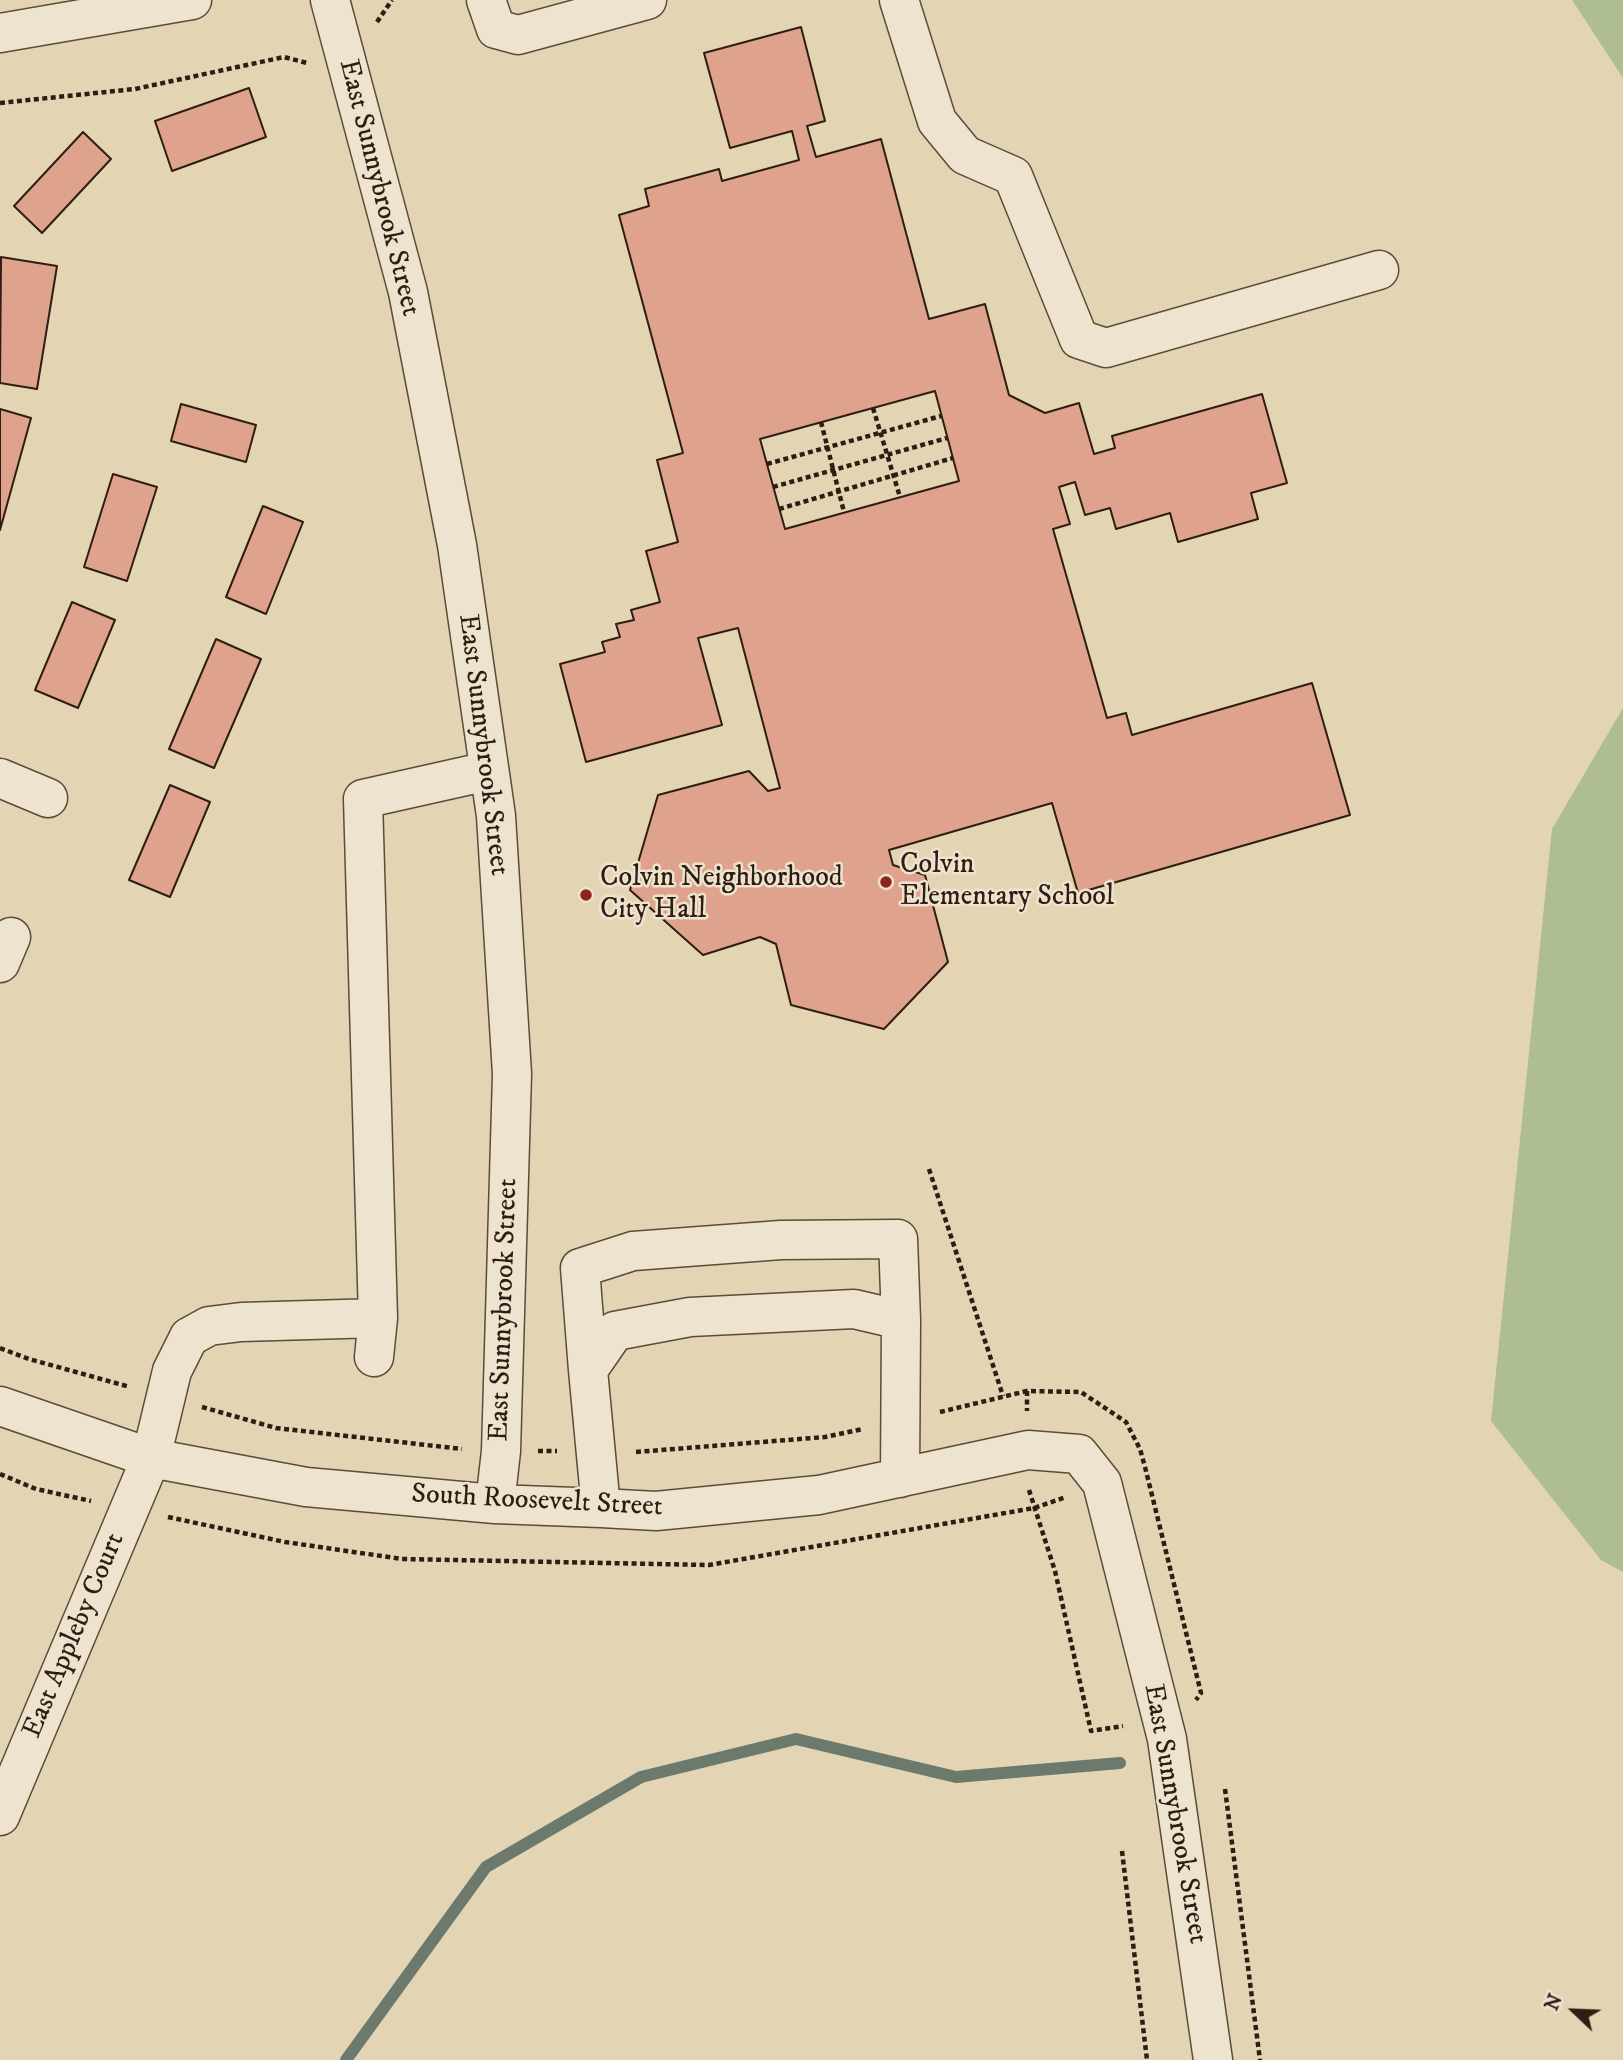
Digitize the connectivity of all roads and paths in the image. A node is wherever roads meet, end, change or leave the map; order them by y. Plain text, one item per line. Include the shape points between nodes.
1 (192, 0) edge
2 (330, 0) edge
3 (392, 0) edge
4 (486, 0) edge
5 (647, 0) edge
6 (899, 0) edge
7 (0, 33) edge
8 (344, 54) junction
9 (0, 103) edge
10 (1379, 270) dead end
11 (873, 408) dead end
12 (941, 416) dead end
13 (821, 422) dead end
14 (880, 433) junction
15 (947, 438) dead end
16 (828, 448) junction
17 (887, 454) junction
18 (953, 458) dead end
19 (767, 464) dead end
20 (833, 470) junction
21 (894, 476) junction
22 (773, 486) dead end
23 (839, 491) junction
24 (900, 497) dead end
25 (779, 509) dead end
26 (844, 512) dead end
27 (488, 771) junction
28 (0, 778) edge
29 (48, 799) dead end
30 (929, 1169) dead end
31 (378, 1318) junction
32 (901, 1320) junction
33 (374, 1357) dead end
34 (588, 1370) junction
35 (1003, 1396) dead end
36 (0, 1406) edge
37 (1079, 1454) joint
38 (150, 1458) junction
39 (901, 1478) junction
40 (495, 1504) junction
41 (601, 1508) junction
42 (1226, 1789) dead end
43 (0, 1816) edge
44 (1122, 1851) dead end
45 (1147, 2060) edge
46 (1213, 2060) edge
47 (1260, 2060) edge

1 - 7 street
2 - 8 street, East Sunnybrook Street
3 - 8 path via 382,17
4 - 5 street via 496,29 518,35
6 - 10 street via 937,121 965,155 1013,176 1079,339 1106,348
8 - 9 path via 328,69 284,57 135,89
8 - 27 street, East Sunnybrook Street via 408,292 457,545
11 - 14 path
12 - 14 path
13 - 16 path
14 - 16 path
14 - 17 path
15 - 17 path
16 - 19 path
16 - 20 path
17 - 20 path
17 - 21 path
18 - 21 path
20 - 22 path
20 - 23 path
21 - 23 path
21 - 24 path
23 - 25 path
23 - 26 path
27 - 31 street via 363,799
27 - 40 street, East Sunnybrook Street via 496,816 512,1074
28 - 29 street
30 - 35 path
31 - 33 street
31 - 38 street, East Appleby Court via 241,1322 208,1326 189,1337 172,1371
32 - 34 street via 853,1309 690,1317 615,1331
32 - 34 street via 898,1240 781,1240 633,1251 580,1268
32 - 39 street
34 - 41 street
36 - 38 street, South Roosevelt Street
37 - 39 street, South Roosevelt Street via 1028,1450
37 - 46 street, East Sunnybrook Street via 1102,1483 1167,1739
38 - 40 street, South Roosevelt Street via 306,1487
38 - 43 street, East Appleby Court
39 - 41 street, South Roosevelt Street via 805,1496 656,1511
40 - 41 street, South Roosevelt Street
42 - 47 path
44 - 45 path

